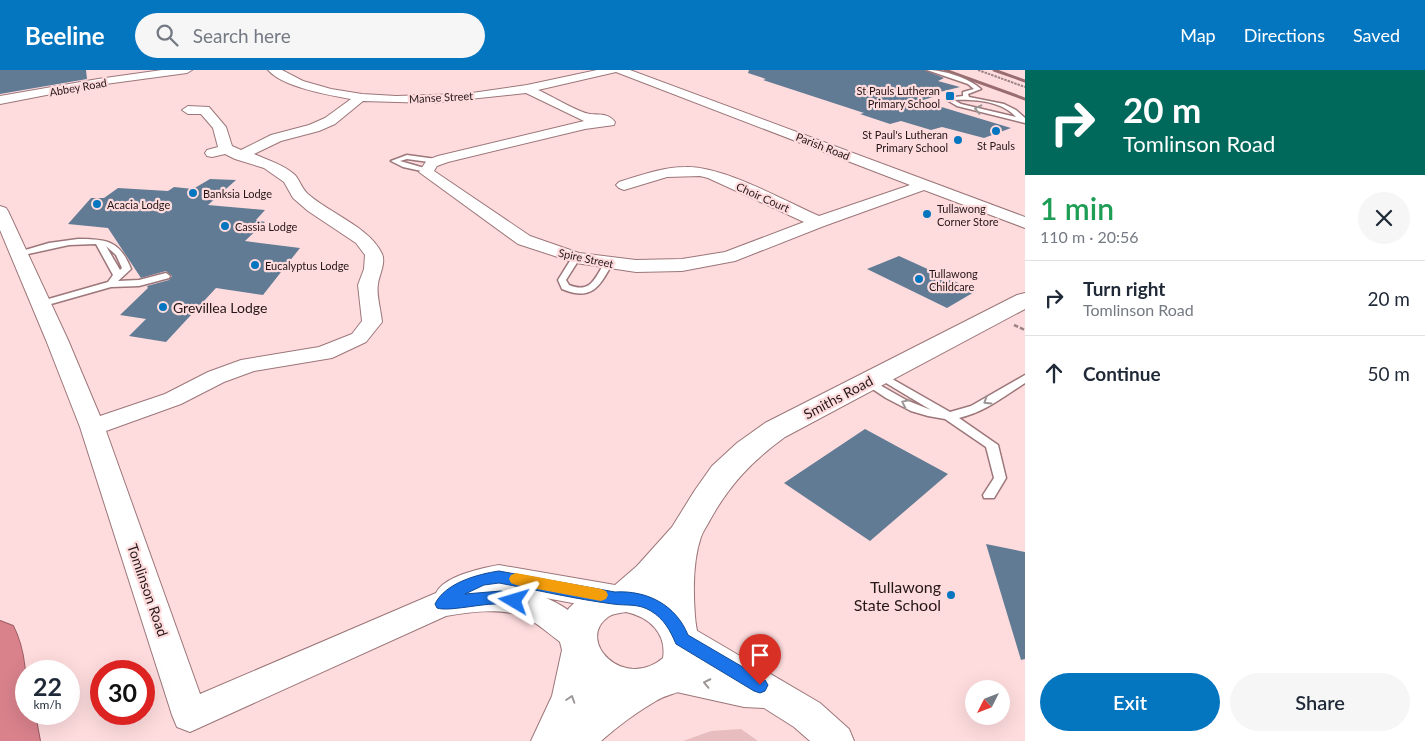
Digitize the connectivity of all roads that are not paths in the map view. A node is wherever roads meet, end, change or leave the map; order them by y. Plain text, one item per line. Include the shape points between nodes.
1 (88, 70) edge
2 (186, 70) edge
3 (272, 70) edge
4 (612, 70) edge
5 (620, 70) edge
6 (930, 70) edge
7 (98, 82) junction
8 (528, 89) junction
9 (360, 98) junction
10 (966, 98) junction
11 (0, 100) edge
12 (188, 110) dead end
13 (1025, 121) edge
14 (226, 153) junction
15 (624, 185) dead end
16 (924, 185) junction
17 (0, 211) edge
18 (818, 222) junction
19 (1025, 223) edge
20 (19, 253) junction
21 (576, 258) junction
22 (608, 264) junction
23 (166, 276) dead end
24 (111, 284) junction
25 (1025, 300) edge
26 (41, 304) junction
27 (873, 378) junction
28 (1025, 378) edge
29 (946, 414) junction
30 (92, 427) junction
31 (989, 495) dead end
32 (685, 535) junction
33 (621, 598) junction
34 (442, 604) junction
35 (679, 634) junction
36 (0, 637) edge
37 (579, 646) junction
38 (656, 682) junction
39 (772, 693) junction
40 (19, 741) edge
41 (552, 741) edge
42 (571, 741) edge
43 (836, 741) edge

1 - 7 street
2 - 7 street, Abbey Road
3 - 9 street, Manse Street via 301,84
4 - 8 street, Manse Street
5 - 16 street, Parish Road
6 - 10 lane via 970,83 978,89 965,93
7 - 11 street, Abbey Road
8 - 9 street, Manse Street via 438,98
8 - 21 street, Spire Street via 586,121 431,165 428,175 524,240
9 - 14 street via 330,121 314,128
10 - 13 lane via 1007,107
13 -> 10 lane via 959,105 949,99
12 - 14 street via 209,108 219,127
14 - 30 street via 270,165 290,179 299,195 314,208 362,238 374,255 368,284 372,322 359,338 324,352 249,364 173,399
15 - 18 street, Choir Court via 680,170 693,170
16 - 18 street, Spire Street
16 - 19 street, Parish Road
17 - 20 street, Tomlinson Road
18 - 22 street, Spire Street via 709,261 658,266
20 - 24 lane via 83,240 110,244 116,247 127,268
20 - 26 street, Tomlinson Road
21 - 22 street, Spire Street
21 - 22 lane via 562,280 564,287 572,291 588,291 595,286
23 - 24 lane via 139,283
24 - 26 lane
25 - 27 main road, Smiths Road
26 - 30 street, Tomlinson Road
27 - 29 lane via 913,408
27 - 32 main road, Smiths Road via 776,430 746,450 708,493
28 -> 29 lane via 976,408
29 - 31 lane via 992,445 1000,478
30 - 34 street, Tomlinson Road via 190,715
32 - 33 main road, Smiths Road via 657,570
32 - 35 main road, Smiths Road via 675,585
33 - 34 street, Tomlinson Road via 499,577 463,587
33 - 35 main road via 641,600 656,606 668,616
33 - 37 main road via 600,603 588,611 580,623
34 - 37 street, Tomlinson Road via 473,598 501,598 526,604 551,616
35 - 38 main road via 682,659
35 - 39 street
36 - 40 highway
37 - 38 main road via 590,668 604,680 622,687
41 -> 37 main road via 572,699
39 -> 38 street
38 - 42 main road via 600,715
39 - 43 street via 807,715

